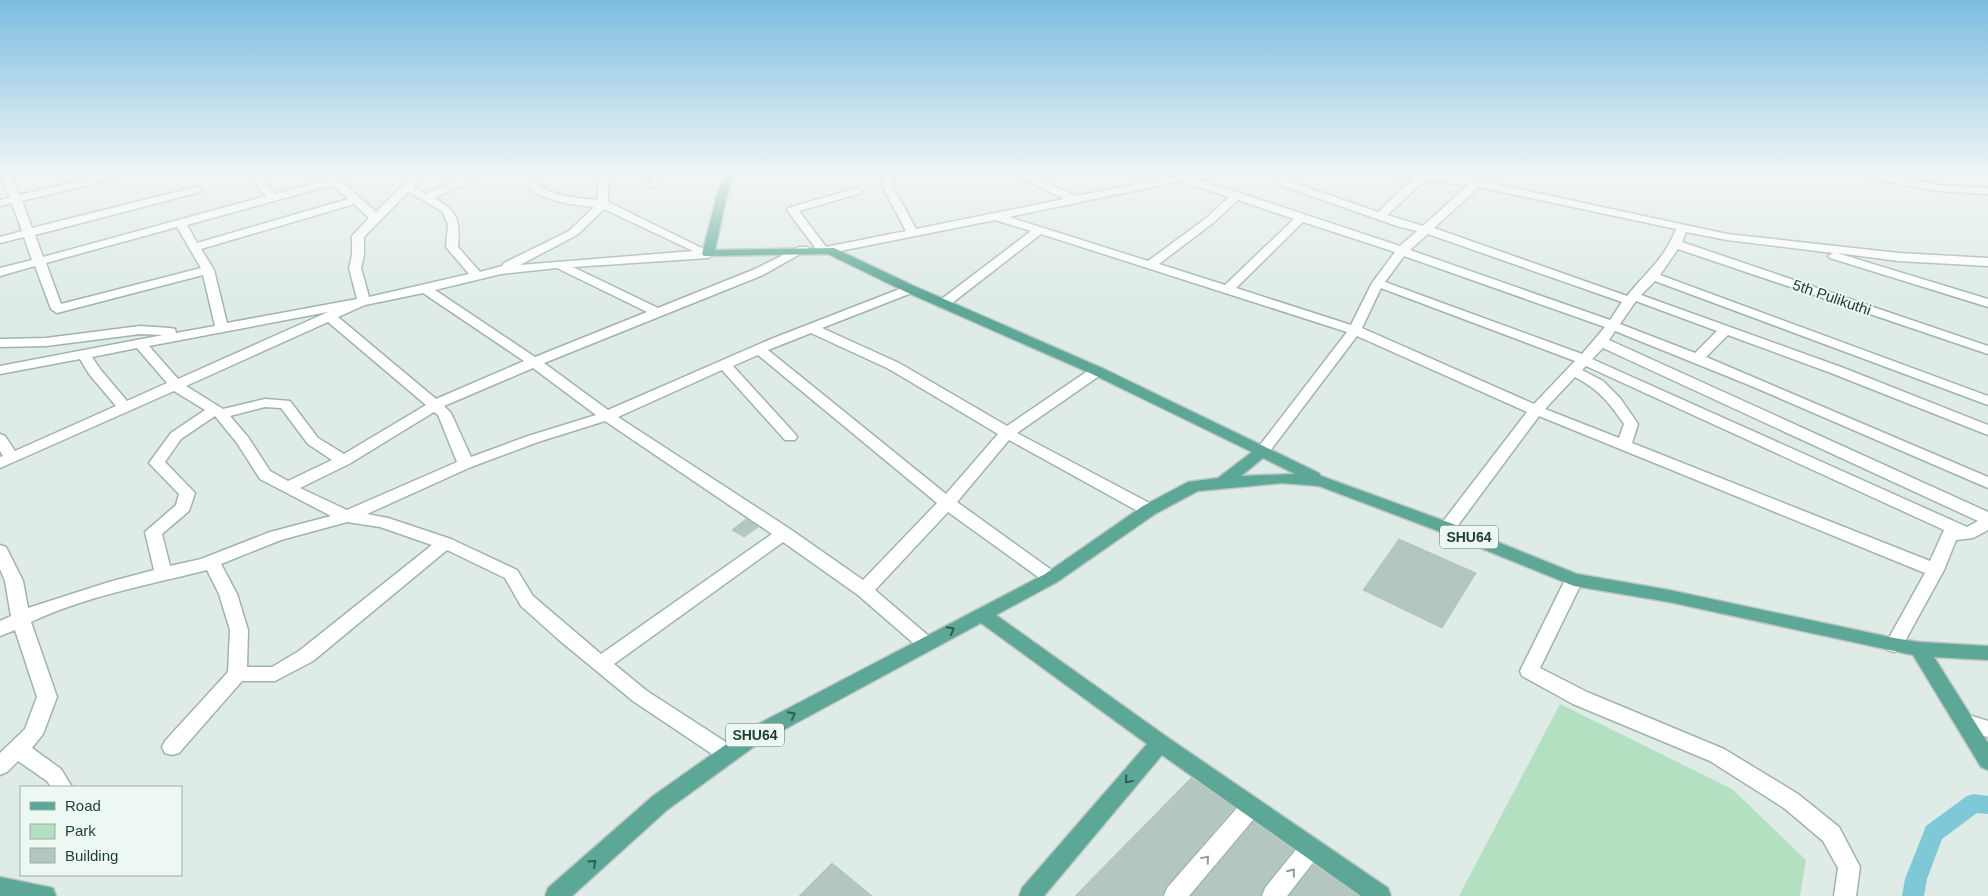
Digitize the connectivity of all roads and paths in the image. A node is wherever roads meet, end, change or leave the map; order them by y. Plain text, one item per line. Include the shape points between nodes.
1 (22, 216) edge
2 (93, 216) edge
3 (207, 216) edge
4 (301, 216) edge
5 (450, 216) edge
6 (591, 216) edge
7 (628, 216) edge
8 (717, 216) edge
9 (797, 216) edge
10 (904, 216) edge
11 (1003, 216) edge
12 (1215, 216) edge
13 (1295, 216) edge
14 (1383, 216) edge
15 (1442, 216) edge
16 (1629, 216) edge
17 (375, 217) edge
18 (998, 217) junction
19 (1301, 218) junction
20 (180, 223) junction
21 (1682, 227) junction
22 (1040, 230) junction
23 (1426, 230) junction
24 (28, 232) junction
25 (913, 233) junction
26 (0, 240) edge
27 (1676, 244) junction
28 (1798, 245) junction
29 (194, 247) junction
30 (803, 249) junction
31 (825, 249) junction
32 (1402, 251) junction
33 (708, 254) junction
34 (39, 261) junction
35 (1988, 262) edge
36 (557, 264) junction
37 (1150, 265) junction
38 (208, 270) junction
39 (501, 270) junction
40 (0, 272) edge
41 (477, 276) junction
42 (1653, 276) junction
43 (1378, 283) junction
44 (425, 289) junction
45 (910, 289) junction
46 (1227, 290) junction
47 (1632, 298) junction
48 (364, 302) junction
49 (1988, 303) edge
50 (943, 304) junction
51 (657, 312) junction
52 (330, 317) junction
53 (1613, 325) junction
54 (222, 328) junction
55 (811, 328) junction
56 (1356, 330) junction
57 (1726, 330) junction
58 (190, 334) junction
59 (0, 342) edge
60 (1601, 342) junction
61 (139, 343) junction
62 (760, 350) junction
63 (1988, 350) edge
64 (83, 353) junction
65 (1697, 359) junction
66 (1584, 360) junction
67 (534, 362) junction
68 (725, 365) junction
69 (0, 370) edge
70 (1097, 371) junction
71 (1573, 371) junction
72 (176, 385) junction
73 (1988, 401) edge
74 (435, 405) junction
75 (125, 408) junction
76 (1536, 410) junction
77 (218, 412) junction
78 (607, 416) junction
79 (1988, 430) edge
80 (1007, 433) junction
81 (790, 437) dead end
82 (0, 439) edge
83 (1624, 446) junction
84 (1262, 452) junction
85 (6, 460) edge
86 (344, 461) junction
87 (466, 464) junction
88 (1321, 481) junction
89 (1222, 482) junction
90 (1988, 483) edge
91 (287, 488) junction
92 (947, 503) junction
93 (1149, 510) junction
94 (347, 517) junction
95 (1988, 521) edge
96 (1447, 528) junction
97 (784, 533) junction
98 (1967, 534) junction
99 (445, 543) junction
100 (0, 551) edge
101 (211, 562) junction
102 (1935, 570) junction
103 (163, 574) junction
104 (1051, 578) junction
105 (1574, 580) junction
106 (864, 590) junction
107 (981, 614) junction
108 (21, 620) junction
109 (0, 629) edge
110 (925, 643) junction
111 (1894, 645) junction
112 (1919, 649) junction
113 (1988, 653) edge
114 (601, 664) junction
115 (237, 674) junction
116 (1966, 722) junction
117 (1988, 729) edge
118 (1160, 743) junction
119 (172, 747) dead end
120 (17, 749) junction
121 (728, 754) junction
122 (1985, 756) edge
123 (0, 766) edge
124 (61, 786) edge
125 (1251, 806) junction
126 (1311, 848) junction
127 (0, 888) edge
128 (44, 896) edge
129 (556, 896) edge
130 (1030, 896) edge
131 (1175, 896) edge
132 (1273, 896) edge
133 (1380, 896) edge
134 (1845, 896) edge

1 - 24 street
2 - 24 street
3 - 20 street
4 - 29 street
5 - 41 street via 454,224 452,247
6 - 39 street via 573,234
7 - 33 street
8 - 33 main road
9 - 31 street
10 - 25 street
11 - 18 street
12 - 37 street
13 - 19 street
14 - 23 street
15 - 23 street
16 - 21 street
17 - 48 street via 358,236 355,268
18 - 22 street
18 - 25 street
19 - 32 street
19 - 46 street
20 - 29 street
20 - 34 street
21 - 27 street
21 - 28 street via 1727,238
22 - 37 street
22 - 50 street
23 - 32 street
23 - 47 street
24 - 26 street
24 - 34 street
25 - 31 street
27 - 42 street
27 - 63 street, 5th Pulikuthi
28 - 35 street
28 - 49 street
29 - 38 street
30 - 31 main road
30 - 33 main road
30 - 51 street via 759,272
31 - 45 main road
32 - 43 street
32 - 53 street
33 - 36 street
34 - 38 street via 57,309
34 - 40 street
36 - 39 street
36 - 51 street
37 - 46 street
38 - 54 street
39 - 41 street
41 - 44 street
42 - 47 street
42 - 73 street
43 - 56 street
43 - 66 street
44 - 48 street
44 - 67 street
45 - 50 main road
45 - 55 street
46 - 56 street
47 - 53 street
47 - 57 street
48 - 52 street
48 - 54 street
50 - 70 main road
51 - 67 street
52 - 72 street
52 - 74 street
53 - 60 street
53 - 65 street
54 - 58 street
55 - 62 street
55 - 80 street via 894,366
56 - 76 street
56 - 84 street
57 - 65 street
57 - 79 street
58 - 59 street via 140,330 46,342
58 - 61 street
60 - 66 street
60 - 95 street
61 - 64 street
61 - 72 street
62 - 68 street
62 - 92 street
64 - 69 street
64 - 75 street via 94,372
65 - 90 street
66 - 71 street
66 - 98 street
67 - 74 street
67 - 78 street
68 - 78 street
68 - 81 street
70 - 80 street
70 - 84 main road
71 - 76 street
71 - 83 street via 1598,384 1631,424
72 - 75 street
72 - 77 street
74 - 86 street
74 - 87 street via 444,413
75 - 85 street
76 - 83 street
76 - 96 street
77 - 86 street via 265,403 285,404 313,441
77 - 91 street via 243,440 265,474
77 - 103 street via 176,436 157,463 187,493 183,507 153,532
78 - 87 street via 533,438
78 - 97 street
80 - 92 street
80 - 93 street
82 - 85 street
83 - 102 street
84 - 88 main road
84 - 89 main road
86 - 91 street
87 - 94 street
88 - 89 main road, SHU64 via 1282,478
88 - 96 main road, SHU64
89 - 93 main road, SHU64 via 1194,486
91 - 94 street
92 - 104 street
92 - 106 street
93 - 104 main road, SHU64
94 - 99 street via 382,522
94 - 101 street via 276,536
95 - 98 street
96 - 105 main road, SHU64
97 - 106 street
97 - 114 street
98 - 102 street via 1950,534
99 - 114 street via 511,574 527,602
99 - 115 street via 306,656 275,674
100 - 108 street via 14,581
101 - 103 street
101 - 115 street via 228,594 239,630
102 - 111 street
103 - 108 street via 44,609
104 - 107 main road, SHU64
105 - 111 main road, SHU64 via 1669,596
105 - 134 street via 1529,671 1580,698 1717,755 1791,801 1831,834 1849,867
106 - 110 street
110 -> 107 main road, SHU64
107 - 118 main road
108 - 109 street
108 - 120 street via 47,697 33,734
121 -> 110 main road, SHU64 via 752,737
111 - 112 main road, SHU64
112 - 113 main road, SHU64
112 - 116 main road
114 - 121 street via 640,696
115 - 119 street
116 - 117 street
116 - 122 main road
118 - 125 main road
118 -> 130 main road
120 - 123 street
120 - 124 street via 54,775
129 -> 121 main road, SHU64 via 660,803
125 - 126 main road
131 -> 125 street
132 -> 126 street
126 - 133 main road
127 - 128 main road

